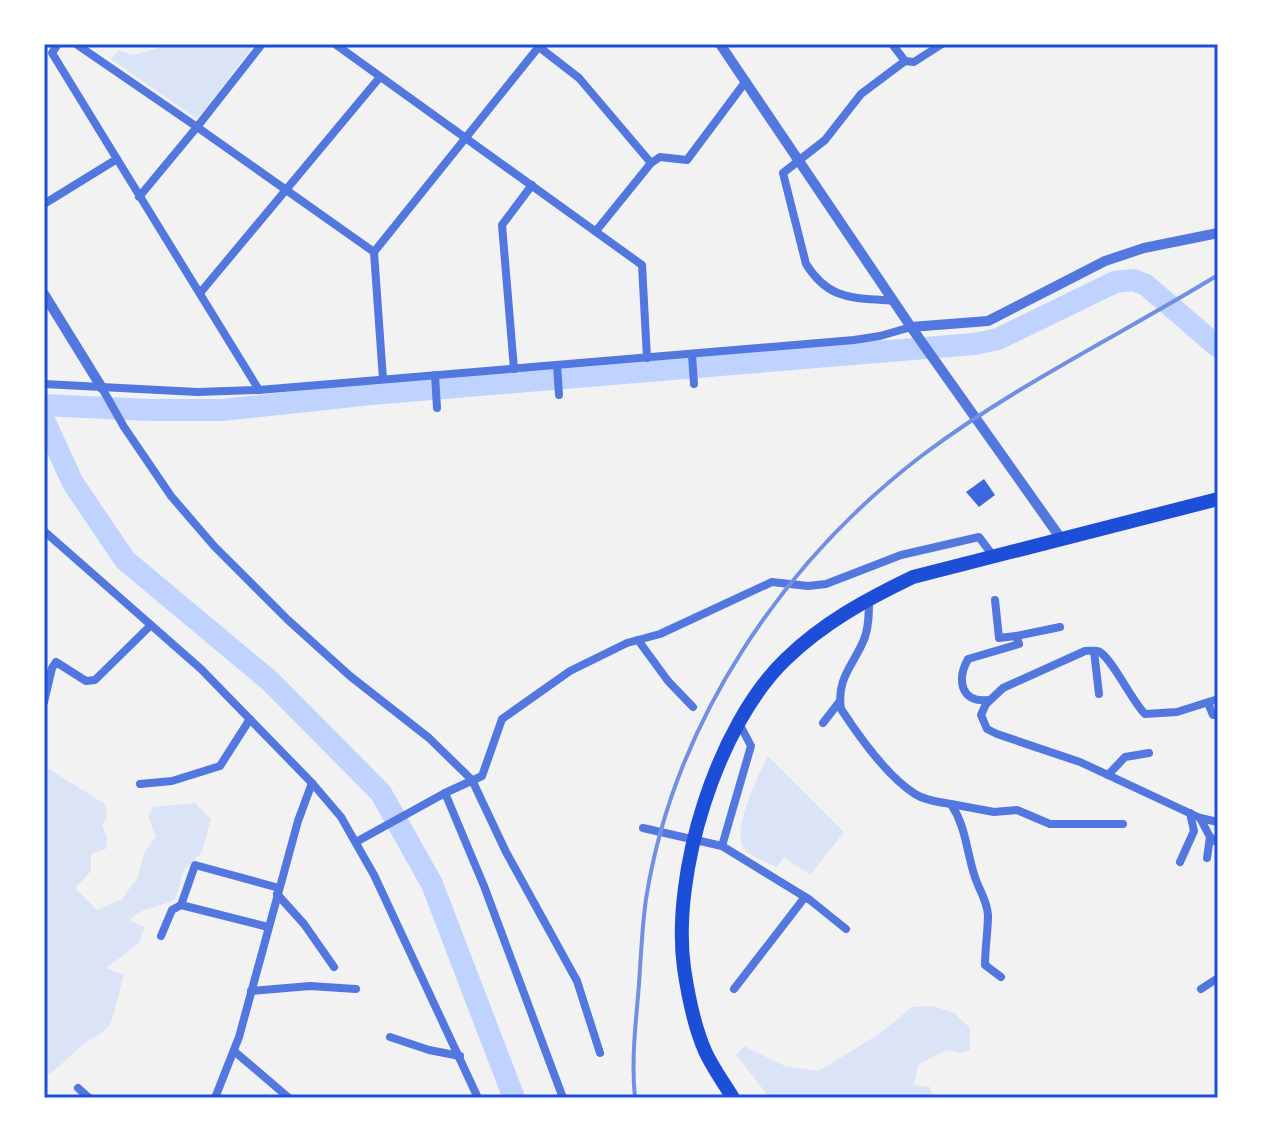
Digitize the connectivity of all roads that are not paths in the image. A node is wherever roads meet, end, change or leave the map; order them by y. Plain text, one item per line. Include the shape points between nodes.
1 (58, 44) edge
2 (76, 44) edge
3 (262, 44) edge
4 (335, 44) edge
5 (720, 44) edge
6 (892, 44) edge
7 (942, 44) edge
8 (540, 46) edge
9 (905, 61) junction
10 (380, 77) junction
11 (746, 81) junction
12 (197, 127) junction
13 (467, 138) junction
14 (117, 159) junction
15 (798, 160) junction
16 (651, 163) junction
17 (532, 185) junction
18 (285, 191) junction
19 (139, 197) junction
20 (44, 204) edge
21 (596, 231) junction
22 (1218, 233) edge
23 (374, 252) junction
24 (200, 293) junction
25 (44, 294) edge
26 (894, 301) junction
27 (911, 327) junction
28 (647, 358) junction
29 (692, 358) junction
30 (514, 369) junction
31 (557, 369) junction
32 (383, 379) junction
33 (435, 380) junction
34 (694, 382) dead end
35 (44, 384) edge
36 (100, 388) junction
37 (259, 390) junction
38 (559, 394) dead end
39 (437, 406) dead end
40 (1218, 499) edge
41 (44, 531) edge
42 (1062, 540) junction
43 (994, 557) junction
44 (869, 598) junction
45 (995, 600) dead end
46 (151, 625) junction
47 (1060, 627) dead end
48 (1016, 636) junction
49 (638, 640) junction
50 (1094, 651) junction
51 (1099, 694) dead end
52 (1218, 699) edge
53 (989, 700) junction
54 (840, 701) junction
55 (44, 702) edge
56 (1208, 703) junction
57 (693, 707) dead end
58 (1218, 714) edge
59 (250, 719) junction
60 (739, 723) junction
61 (823, 723) dead end
62 (1149, 753) dead end
63 (1108, 775) junction
64 (472, 780) junction
65 (312, 783) junction
66 (140, 784) dead end
67 (445, 793) junction
68 (951, 804) junction
69 (1190, 813) junction
70 (1200, 818) junction
71 (1218, 822) edge
72 (1123, 824) dead end
73 (643, 828) dead end
74 (1214, 840) edge
75 (356, 842) junction
76 (722, 846) junction
77 (1207, 858) dead end
78 (1180, 862) dead end
79 (278, 891) junction
80 (805, 897) junction
81 (181, 905) junction
82 (268, 927) junction
83 (846, 929) dead end
84 (161, 936) dead end
85 (334, 967) dead end
86 (1001, 977) dead end
87 (1218, 978) edge
88 (356, 989) dead end
89 (734, 989) dead end
90 (1201, 989) dead end
91 (251, 991) junction
92 (390, 1037) dead end
93 (234, 1051) junction
94 (600, 1053) dead end
95 (460, 1056) junction
96 (78, 1088) dead end
97 (89, 1098) edge
98 (215, 1098) edge
99 (289, 1098) edge
100 (478, 1098) edge
101 (563, 1098) edge
102 (733, 1098) edge

1 - 14 street via 52,53
2 - 12 street
3 - 12 street
4 - 10 street
5 - 11 street
6 - 9 street
7 - 9 street via 914,62
8 - 13 street
8 - 16 street via 579,78
9 - 15 street via 861,94 825,140
10 - 13 street
10 - 18 street
11 - 15 street
11 - 16 street via 687,160 660,157
12 - 18 street
12 - 19 street
13 - 17 street
13 - 23 street
14 - 19 street
14 - 20 street
15 - 26 street
15 - 26 street via 783,173 806,264 814,276 839,296
16 - 21 street
17 - 21 street
17 - 30 street via 502,225
18 - 23 street
18 - 24 street
19 - 24 street
21 - 28 street via 642,265
22 - 27 street via 1105,261 988,321
23 - 32 street
24 - 37 street
25 - 36 street
26 - 27 street
27 - 29 street via 854,340
27 - 42 street
28 - 29 street
28 - 31 street
29 - 34 street
30 - 31 street
30 - 33 street
31 - 38 street
32 - 33 street
32 - 37 street
33 - 39 street
35 - 36 street
36 - 37 street
36 - 64 street via 171,496 214,546 298,630
40 - 42 highway
41 - 46 street
42 - 43 highway
43 - 44 highway via 913,577
43 - 49 street via 979,537 901,555 826,584 772,582
44 - 54 street via 865,637 846,669
44 - 60 highway via 821,628 784,660
45 - 48 street via 999,638
46 - 55 street via 95,680 86,681 56,662
46 - 59 street
47 - 48 street
48 - 53 street via 1019,644 968,659 963,667 960,677 971,699
49 - 57 street
49 - 64 street via 570,671 509,712 482,776
50 - 51 street
50 - 53 street via 1013,682
50 - 56 street via 1109,660 1145,714
52 - 56 street
53 - 63 street via 981,715 987,729
54 - 61 street
54 - 68 street via 852,726 905,787
56 - 58 street via 1213,715
59 - 65 street
59 - 66 street via 220,766 172,781
60 - 76 street via 751,746
60 - 102 highway via 713,779 683,896 684,967 696,1024 705,1052
62 - 63 street via 1125,757
63 - 69 street
64 - 67 street
64 - 94 street via 577,981
65 - 75 street
65 - 79 street
67 - 75 street
67 - 101 street
68 - 72 street via 994,812 1017,810 1050,824
68 - 86 street via 985,899 985,965
69 - 70 street
69 - 78 street via 1194,831
70 - 71 street
70 - 74 street
73 - 76 street
74 - 77 street
75 - 95 street
76 - 80 street
79 - 81 street via 195,865
79 - 82 street
79 - 85 street
80 - 83 street
80 - 89 street
81 - 82 street
81 - 84 street via 172,910
82 - 91 street
87 - 90 street
88 - 91 street
91 - 93 street
92 - 95 street
93 - 98 street
93 - 99 street
95 - 100 street
96 - 97 street

